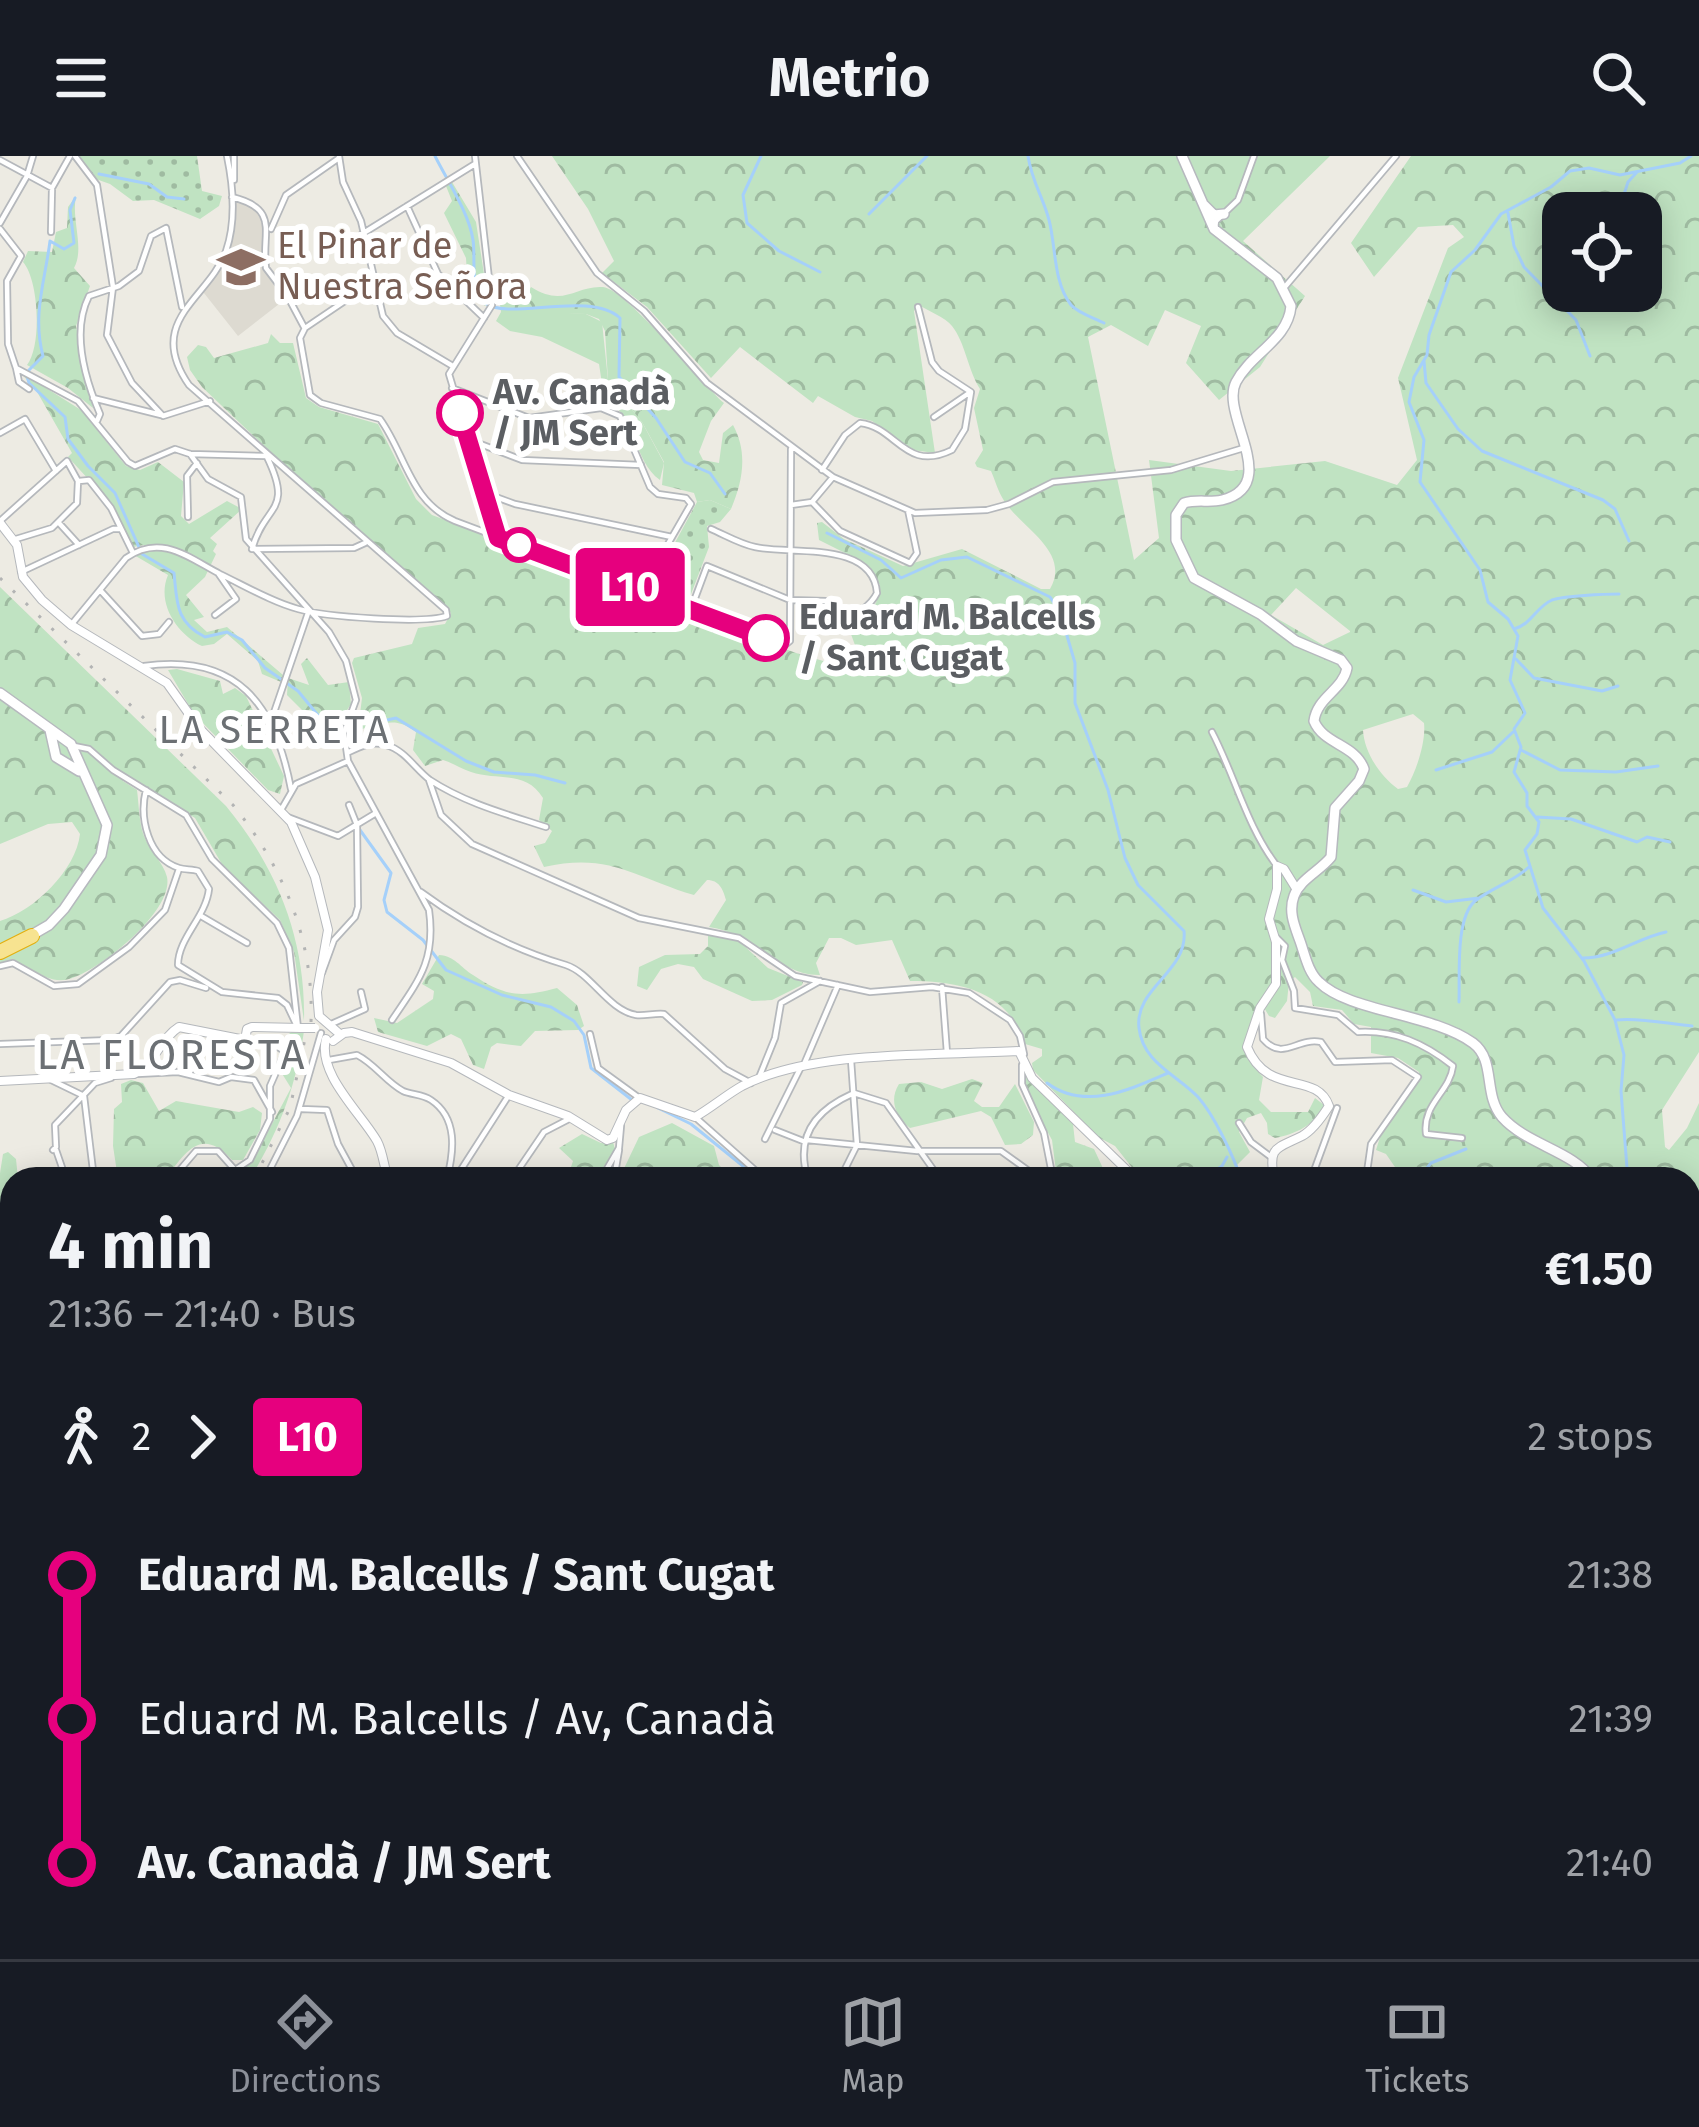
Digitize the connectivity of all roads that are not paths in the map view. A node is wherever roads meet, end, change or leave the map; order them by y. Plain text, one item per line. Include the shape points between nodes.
1 (33, 156) edge
2 (72, 156) edge
3 (231, 156) edge
4 (517, 156) edge
5 (1182, 156) edge
6 (1254, 156) edge
7 (1396, 156) edge
8 (339, 157) edge
9 (0, 160) edge
10 (475, 160) edge
11 (27, 176) junction
12 (52, 188) junction
13 (232, 197) junction
14 (407, 206) junction
15 (1216, 221) junction
16 (0, 226) edge
17 (50, 232) dead end
18 (362, 234) junction
19 (269, 235) junction
20 (373, 282) junction
21 (113, 287) junction
22 (1284, 288) junction
23 (918, 307) dead end
24 (183, 308) junction
25 (485, 319) junction
26 (304, 328) junction
27 (4, 345) edge
28 (16, 368) junction
29 (451, 369) junction
30 (29, 388) dead end
31 (452, 388) junction
32 (971, 392) junction
33 (93, 398) junction
34 (210, 401) junction
35 (161, 415) junction
36 (934, 417) dead end
37 (97, 421) junction
38 (0, 433) edge
39 (468, 439) junction
40 (1247, 447) junction
41 (791, 449) junction
42 (190, 454) junction
43 (266, 456) junction
44 (196, 463) junction
45 (641, 465) junction
46 (822, 470) junction
47 (56, 471) junction
48 (77, 477) junction
49 (833, 477) junction
50 (484, 493) junction
51 (812, 502) junction
52 (791, 506) junction
53 (908, 510) junction
54 (188, 517) dead end
55 (0, 522) edge
56 (59, 523) junction
57 (711, 529) dead end
58 (120, 530) junction
59 (672, 537) junction
60 (498, 538) junction
61 (14, 539) junction
62 (365, 542) junction
63 (79, 545) junction
64 (252, 549) junction
65 (138, 551) junction
66 (790, 551) junction
67 (21, 572) junction
68 (218, 573) junction
69 (100, 590) junction
70 (640, 591) junction
71 (790, 600) junction
72 (691, 609) junction
73 (309, 611) junction
74 (215, 615) dead end
75 (170, 622) dead end
76 (71, 625) junction
77 (144, 666) junction
78 (0, 694) edge
79 (269, 727) junction
80 (50, 730) junction
81 (1211, 732) dead end
82 (71, 747) junction
83 (55, 748) junction
84 (348, 757) junction
85 (64, 760) junction
86 (81, 773) junction
87 (429, 780) junction
88 (291, 789) junction
89 (146, 790) junction
90 (350, 806) dead end
91 (283, 813) junction
92 (376, 814) junction
93 (357, 825) junction
94 (546, 827) dead end
95 (1276, 866) junction
96 (179, 868) junction
97 (417, 889) junction
98 (1297, 890) junction
99 (201, 916) junction
100 (32, 936) joint
101 (1275, 936) junction
102 (247, 943) dead end
103 (0, 949) edge
104 (0, 966) edge
105 (322, 973) junction
106 (820, 980) junction
107 (838, 985) junction
108 (942, 987) junction
109 (218, 991) junction
110 (361, 992) dead end
111 (1260, 1008) junction
112 (392, 1020) dead end
113 (299, 1027) junction
114 (590, 1034) dead end
115 (328, 1036) junction
116 (245, 1040) junction
117 (0, 1044) edge
118 (947, 1055) junction
119 (329, 1060) junction
120 (851, 1060) junction
121 (1025, 1065) junction
122 (801, 1069) junction
123 (134, 1074) junction
124 (114, 1077) junction
125 (50, 1079) junction
126 (0, 1081) edge
127 (754, 1082) junction
128 (854, 1093) junction
129 (509, 1095) junction
130 (84, 1096) junction
131 (637, 1100) junction
132 (1333, 1106) junction
133 (300, 1108) junction
134 (272, 1112) junction
135 (571, 1118) junction
136 (695, 1118) junction
137 (622, 1121) junction
138 (1239, 1123) dead end
139 (775, 1130) dead end
140 (1462, 1138) dead end
141 (765, 1139) dead end
142 (806, 1141) junction
143 (857, 1145) junction
144 (619, 1148) junction
145 (917, 1151) junction
146 (1271, 1157) junction
147 (61, 1167) edge
148 (93, 1167) edge
149 (182, 1167) edge
150 (231, 1167) edge
151 (242, 1167) edge
152 (271, 1167) edge
153 (350, 1167) edge
154 (384, 1167) edge
155 (452, 1167) edge
156 (460, 1167) edge
157 (520, 1167) edge
158 (608, 1167) edge
159 (616, 1167) edge
160 (751, 1167) edge
161 (804, 1167) edge
162 (846, 1167) edge
163 (930, 1167) edge
164 (1023, 1167) edge
165 (1052, 1167) edge
166 (1124, 1167) edge
167 (1272, 1167) edge
168 (1314, 1167) edge
169 (1367, 1167) edge
170 (1580, 1167) edge

1 - 11 street
2 - 12 street
2 - 21 street via 97,185
3 - 13 street
4 - 41 street via 597,273 644,311 707,383
5 - 15 main road
6 - 15 street via 1242,193
7 - 22 street
8 - 18 street
8 - 19 street via 286,195
9 - 11 street
10 - 14 street
10 - 25 street via 492,302
11 - 12 street
11 - 16 street
12 - 17 street
13 - 19 street via 262,214
13 - 24 street via 224,256
14 - 18 street
14 - 25 street via 438,274
15 - 22 main road
16 - 27 street via 21,256 7,281
18 - 20 street
19 - 26 street via 266,268
20 - 26 street
20 - 29 street via 386,322
21 - 24 street via 139,272 151,236 166,227
21 - 33 street via 92,292 80,319
21 - 35 street via 107,335
22 - 40 main road via 1286,324 1233,391
23 - 32 street via 932,362
24 - 34 street via 176,355 185,379
25 - 29 street
26 - 60 street via 310,395 380,419 424,501
27 - 28 street
28 - 30 street
28 - 37 street via 68,393
29 - 31 street
31 - 39 street
31 - 45 street via 529,418 614,411
32 - 36 street
32 - 46 street via 952,450 906,452 860,423
33 - 35 street
33 - 37 street
34 - 35 street
34 - 43 street
37 - 42 street via 135,466 170,449
38 - 47 street via 25,419
39 - 45 street via 522,460
39 - 50 street
40 - 53 street via 1171,470 1053,482 987,510
40 - 98 main road via 1250,466 1240,488 1223,500 1181,504 1175,533 1199,582 1347,668 1314,721 1358,756 1363,773 1335,808 1331,857
41 - 46 street
41 - 52 street
42 - 43 street
42 - 44 street
43 - 62 street
43 - 64 street via 278,504
44 - 54 street via 187,479
44 - 64 street via 241,497
45 - 59 street via 655,491 690,501
46 - 49 street
47 - 48 street via 67,461
47 - 55 street
48 - 56 street via 77,503
48 - 58 street via 88,480
49 - 51 street
49 - 53 street
50 - 59 street
50 - 60 street
51 - 52 street
51 - 53 street via 840,531 910,563 917,553
52 - 66 street
55 - 61 street
56 - 61 street
56 - 63 street
57 - 66 street
58 - 63 street
58 - 65 street
59 - 70 street
60 - 70 street
61 - 67 street
62 - 64 street
62 - 73 street via 446,618
63 - 67 street
64 - 73 street
65 - 68 street via 181,550
65 - 69 street
66 - 71 street
66 - 71 street via 842,554 877,588 848,616 826,601
67 - 76 street
68 - 73 street
68 - 74 street via 236,598
69 - 75 street via 142,636
69 - 76 street
70 - 72 street
71 - 72 street via 707,566
71 - 72 street via 788,644
73 - 79 street
73 - 84 street via 334,638 354,686 344,733
76 - 77 street
77 - 79 street via 230,676 252,694
77 - 91 street
78 - 80 main road
79 - 88 street
80 - 82 main road
80 - 83 main road
81 - 95 street
82 - 83 main road
82 - 85 main road
82 - 86 main road
82 - 89 street via 89,749
83 - 85 main road
84 - 87 street via 366,744 387,745
84 - 88 street
84 - 92 street
85 - 86 main road
86 - 100 main road via 104,812 104,848 64,910
87 - 94 street
87 - 106 street via 441,815 472,844 639,918 733,936 787,973
88 - 91 street
89 - 96 street via 149,840
89 - 113 street via 186,814 212,859 281,928
90 - 93 street
91 - 93 street via 334,835
91 - 105 street via 319,890 328,934
92 - 93 street
92 - 97 street
93 - 105 street via 358,907
95 - 98 street
95 - 101 street via 1269,916
96 - 99 street via 198,871 208,883
96 - 104 street via 165,910 78,984 55,986 19,965
97 - 112 street via 429,910 431,951
97 - 127 street via 470,926 572,968 626,1010 664,1014 725,1069
98 - 170 main road via 1292,919 1321,984 1474,1043 1503,1118
99 - 102 street
99 - 109 street via 177,961
100 - 103 highway
101 - 111 street via 1276,986
101 - 140 street via 1285,946 1295,1008 1338,1015 1358,1032 1409,1038 1453,1066 1424,1131
105 - 115 street via 318,1012
106 - 107 street
106 - 127 street via 781,1003 771,1052
107 - 108 street via 871,992
107 - 122 street
108 - 118 street
108 - 121 street via 1006,1016
109 - 113 street via 278,998
109 - 117 street via 170,982 111,1040
110 - 115 street via 364,1010
111 - 132 street via 1247,1046 1257,1065
111 - 169 street via 1262,1036 1275,1051 1321,1042 1335,1062 1392,1060 1418,1077 1370,1144
113 - 115 street, bridge
113 - 116 street via 252,1027
114 - 131 street via 598,1068
115 - 119 street
115 - 129 street via 451,1063
115 - 133 street
116 - 123 street via 179,1027
116 - 134 street via 285,1052 270,1086
118 - 120 street
118 - 121 street via 1019,1052
119 - 154 street
119 - 155 street via 357,1055 436,1104 452,1130
120 - 122 street
120 - 128 street
121 - 165 street via 1026,1097
121 - 166 street
122 - 127 street
122 - 141 street
123 - 124 street
123 - 134 street via 254,1080
124 - 125 street
124 - 130 street
125 - 126 street
125 - 130 street
127 - 136 street
128 - 142 street via 824,1108
128 - 143 street
128 - 145 street via 886,1103
129 - 135 street
129 - 156 street
130 - 147 street via 55,1125
130 - 148 street
131 - 136 street
131 - 137 street
132 - 146 street
132 - 168 street
133 - 152 street
133 - 153 street via 331,1114
134 - 151 street
135 - 137 street via 607,1140
135 - 157 street via 544,1132
136 - 160 street
137 - 144 street
138 - 146 street
139 - 142 street
142 - 143 street
142 - 161 street
143 - 145 street
143 - 162 street
144 - 158 street
144 - 159 street
145 - 163 street
145 - 164 street via 1001,1151
146 - 167 street
149 - 150 street via 207,1149

